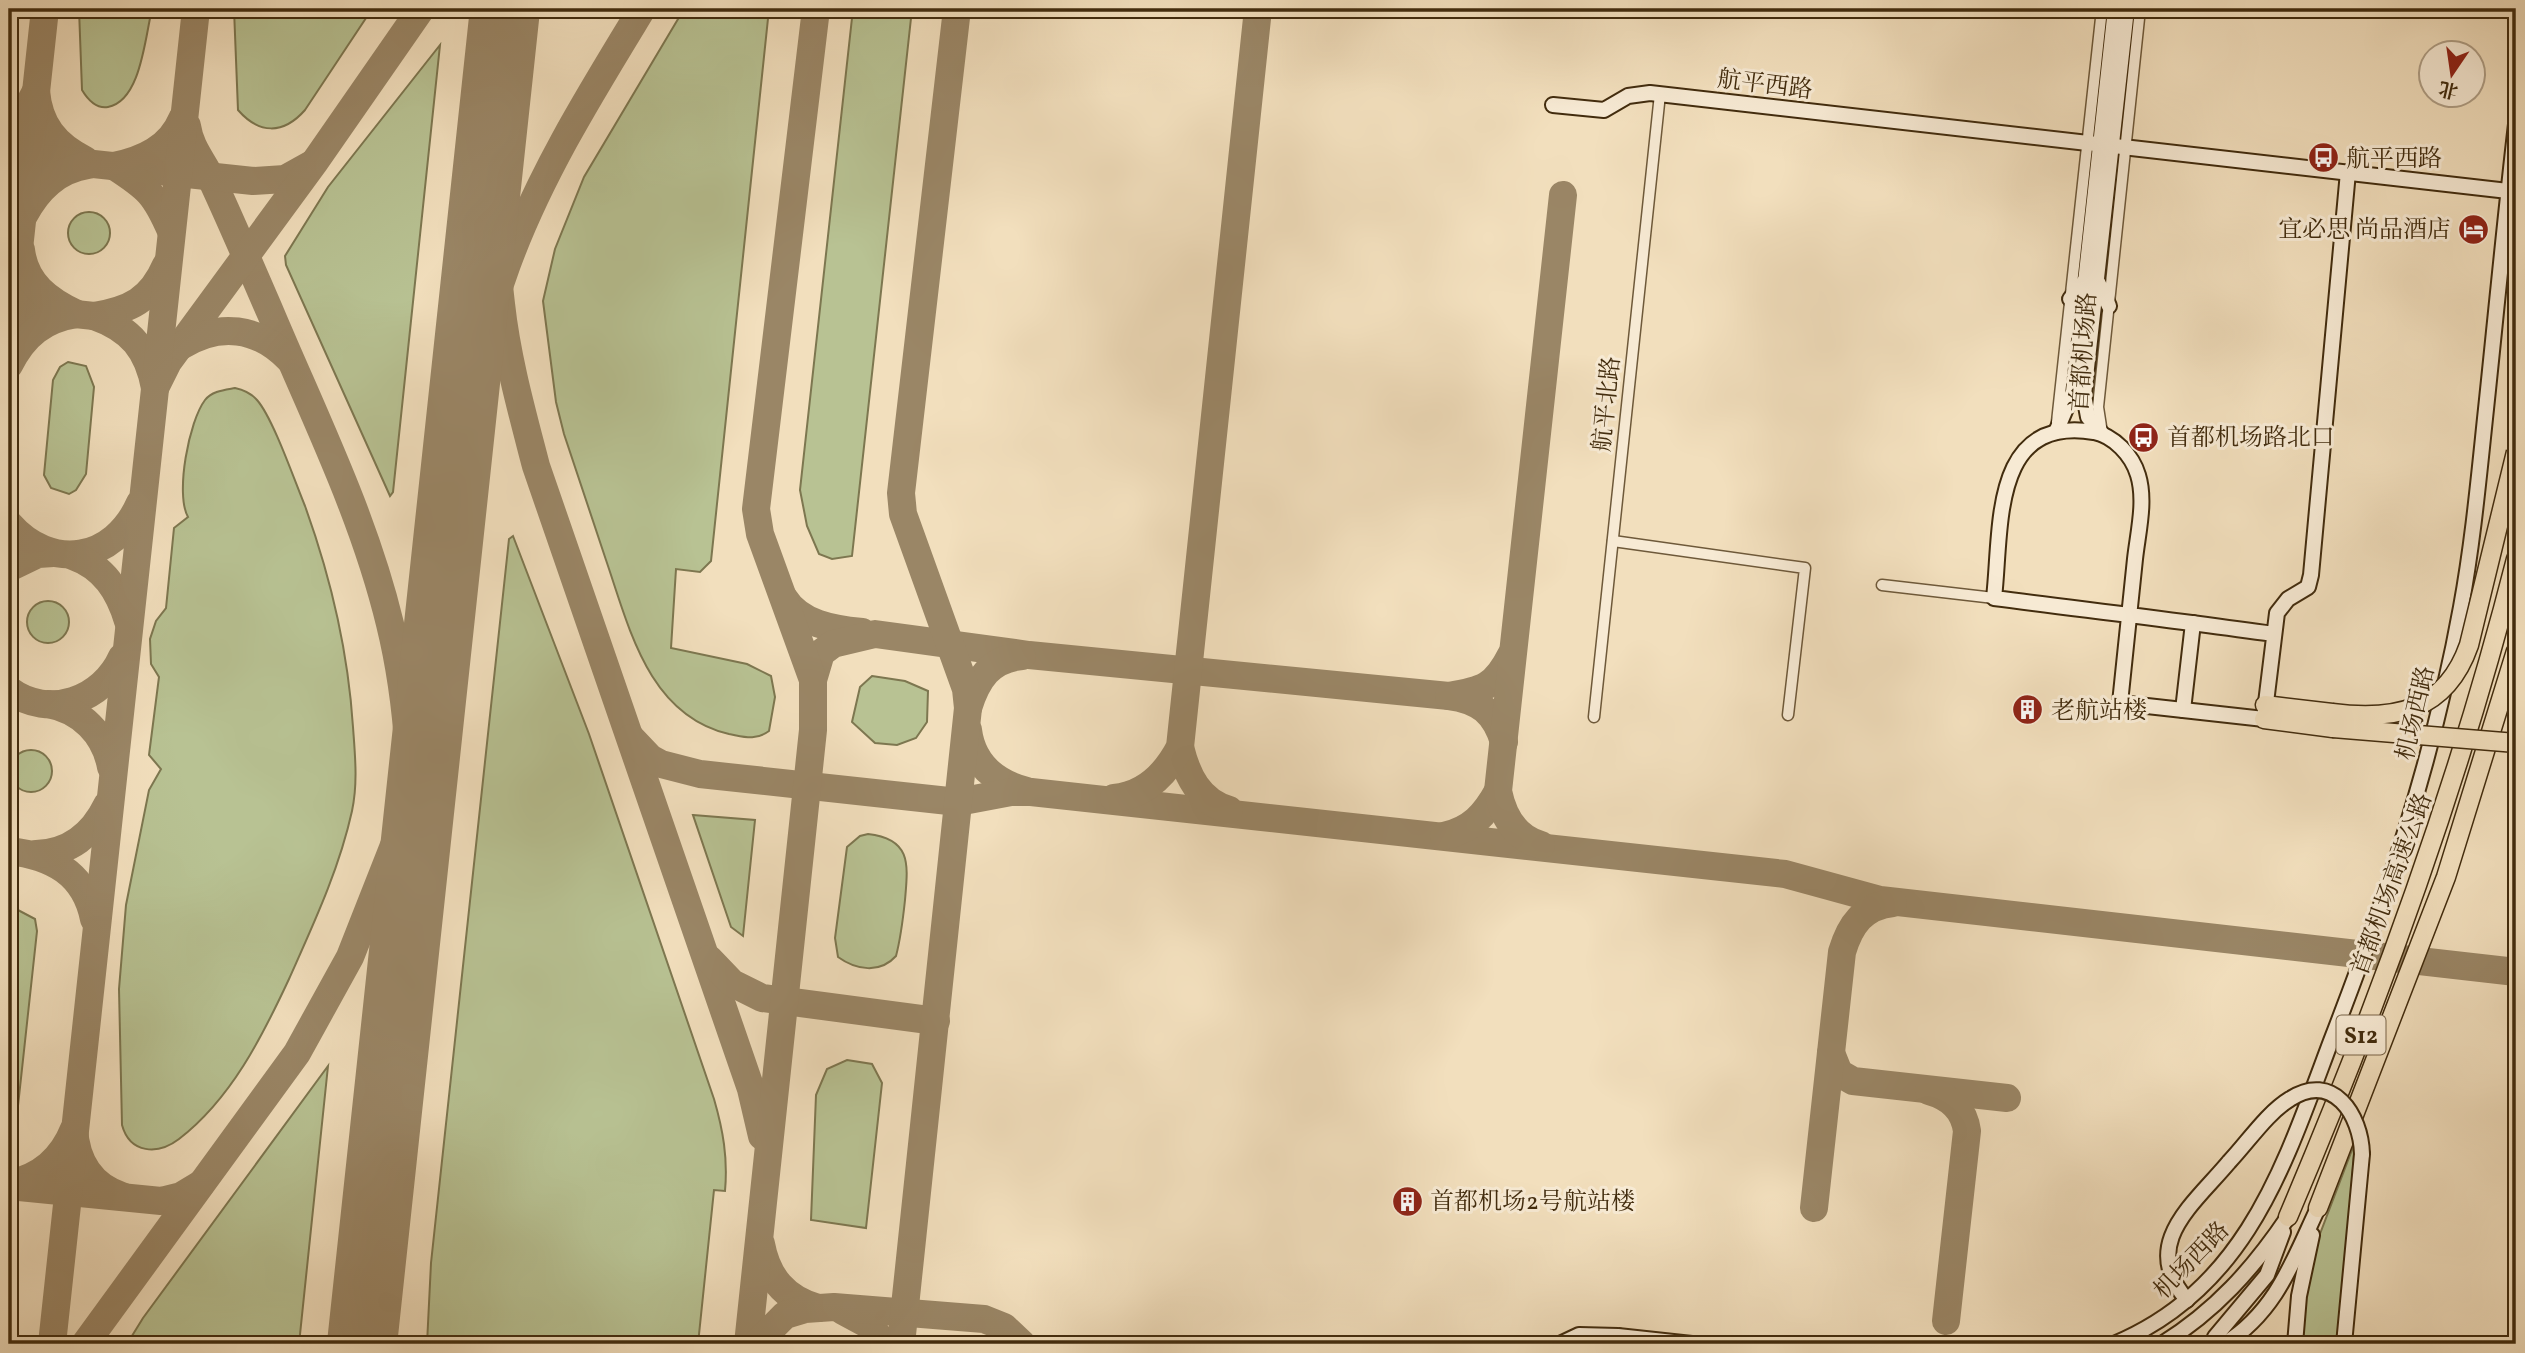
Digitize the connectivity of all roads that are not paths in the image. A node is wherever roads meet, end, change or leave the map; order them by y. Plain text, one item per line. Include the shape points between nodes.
1 (2140, 9) edge
2 (2115, 13) edge
3 (1660, 94) junction
4 (1553, 104) dead end
5 (2516, 124) edge
6 (2107, 145) junction
7 (2348, 172) junction
8 (2508, 191) junction
9 (2092, 280) junction
10 (2070, 299) junction
11 (2109, 306) junction
12 (2056, 432) junction
13 (2102, 434) junction
14 (2516, 453) edge
15 (1613, 541) junction
16 (2516, 559) edge
17 (1882, 585) dead end
18 (1994, 598) junction
19 (2130, 615) junction
20 (2193, 623) junction
21 (2273, 634) junction
22 (2516, 651) edge
23 (2183, 710) junction
24 (2264, 712) junction
25 (1788, 715) dead end
26 (1594, 717) dead end
27 (2332, 721) junction
28 (2516, 743) edge
29 (2318, 1208) junction
30 (2288, 1217) junction
31 (2187, 1300) junction
32 (1618, 1336) junction
33 (2219, 1340) edge
34 (1560, 1344) edge
35 (1594, 1344) edge
36 (1692, 1344) edge
37 (2114, 1344) edge
38 (2162, 1344) edge
39 (2295, 1344) edge
40 (2344, 1344) edge

1 - 2 street
1 - 6 street, 首都机场路
2 - 6 street, 首都机场路
2 - 6 street, 首都机场路
3 - 4 street, 航平西路 via 1628,96 1604,110
3 - 6 street, 航平西路
3 - 15 street, 航平北路
5 - 8 street, 机场西路
6 - 7 street, 航平西路
6 - 9 street, 首都机场路
6 - 10 street, 首都机场路
6 - 11 street, 首都机场路
7 - 8 street, 航平西路
7 - 21 street via 2311,575 2308,587 2280,607
8 - 31 street, 机场西路 via 2462,604 2416,805 2385,901 2269,1194 2238,1248
9 - 10 street
9 - 11 street
9 - 12 street, 首都机场路 via 2073,392
9 - 13 street, 首都机场路 via 2084,395 2088,418
10 - 12 street, 首都机场路
11 - 13 street, 首都机场路 via 2098,407
12 - 13 street
12 - 18 street via 2033,441 2011,469
13 - 19 street via 2128,455 2141,490
14 - 27 highway, bridge via 2469,645 2453,676 2431,699 2404,712
15 - 25 street via 1805,568
15 - 26 street, 航平北路
16 - 30 highway, 首都机场高速公路 / S12 via 2472,722 2430,851
17 - 18 street
18 - 19 street
19 - 20 street
19 - 23 street via 2120,703
20 - 21 street
20 - 23 street
21 - 24 street
22 - 29 highway, 首都机场高速公路 / S12 via 2446,877
23 - 24 street
24 - 27 highway
27 - 28 highway, bridge
29 - 33 street via 2268,1307
29 - 39 street via 2299,1296
30 - 33 street via 2267,1275
30 - 38 street via 2238,1284 2193,1324
31 - 37 street, 机场西路 via 2157,1324
31 - 40 street, bridge via 2167,1266 2168,1241 2186,1214 2289,1099 2314,1091 2333,1096 2351,1110 2362,1154
32 - 34 street via 1579,1335
32 - 35 street
32 - 36 street, bridge

